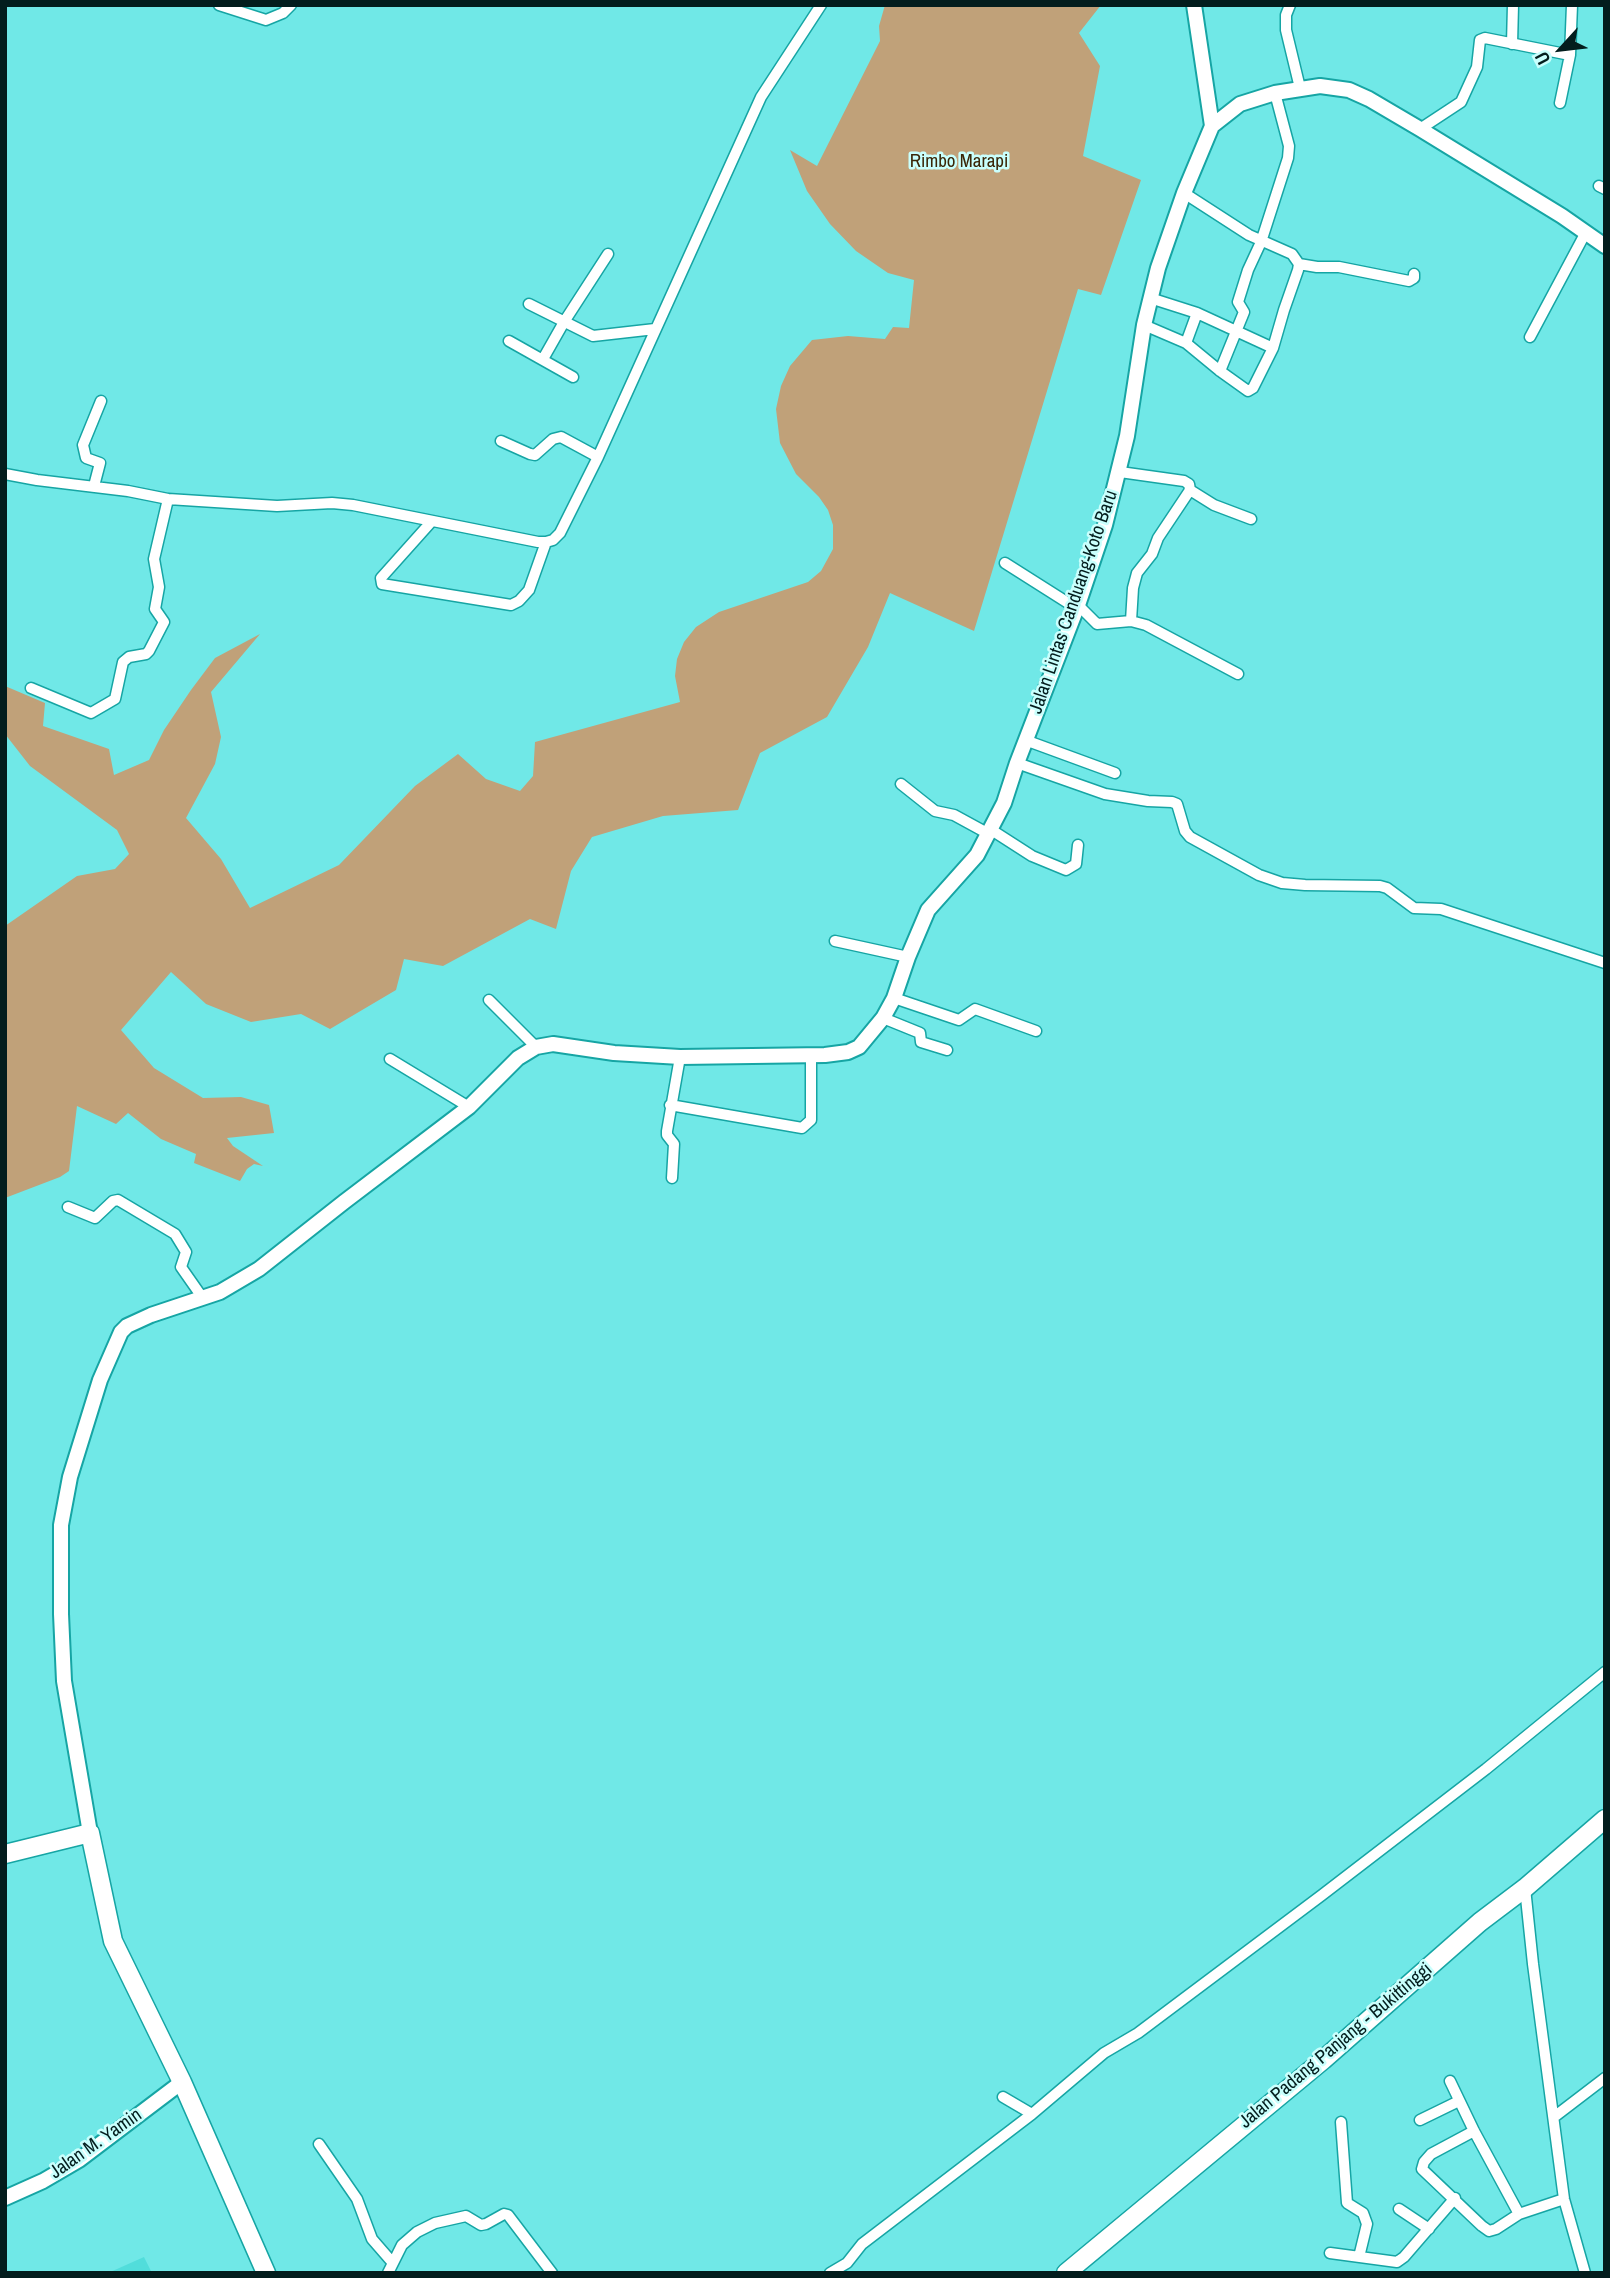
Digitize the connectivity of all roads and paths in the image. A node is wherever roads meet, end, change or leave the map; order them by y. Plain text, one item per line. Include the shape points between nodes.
1 (219, 5) edge
2 (291, 5) edge
3 (821, 5) edge
4 (1194, 5) edge
5 (1290, 5) edge
6 (1513, 5) edge
7 (1572, 5) edge
8 (1512, 44) junction
9 (1570, 55) junction
10 (1300, 88) junction
11 (1275, 93) junction
12 (1209, 99) junction
13 (1560, 103) dead end
14 (1240, 104) junction
15 (1212, 126) junction
16 (1420, 129) junction
17 (1184, 193) junction
18 (1586, 232) junction
19 (1261, 242) junction
20 (1605, 246) edge
21 (608, 254) dead end
22 (1299, 264) junction
23 (1414, 274) dead end
24 (1150, 298) junction
25 (529, 304) dead end
26 (1197, 313) junction
27 (564, 322) junction
28 (1144, 325) junction
29 (655, 329) junction
30 (1236, 331) junction
31 (1530, 337) dead end
32 (509, 341) dead end
33 (1186, 343) junction
34 (1273, 348) junction
35 (543, 359) junction
36 (1220, 371) junction
37 (573, 377) dead end
38 (101, 401) dead end
39 (501, 441) dead end
40 (598, 457) junction
41 (1120, 472) junction
42 (5, 474) edge
43 (94, 486) junction
44 (1190, 490) junction
45 (169, 499) junction
46 (1251, 519) dead end
47 (432, 521) junction
48 (546, 542) junction
49 (1005, 563) dead end
50 (1077, 606) junction
51 (1131, 621) junction
52 (1238, 674) dead end
53 (31, 688) dead end
54 (1025, 740) junction
55 (1017, 763) junction
56 (1115, 773) dead end
57 (901, 784) dead end
58 (988, 831) junction
59 (1079, 845) dead end
60 (835, 941) dead end
61 (908, 957) junction
62 (1605, 963) edge
63 (894, 998) junction
64 (489, 1000) dead end
65 (883, 1018) junction
66 (1036, 1031) dead end
67 (536, 1047) junction
68 (947, 1050) dead end
69 (818, 1055) junction
70 (680, 1057) junction
71 (390, 1059) dead end
72 (670, 1105) junction
73 (469, 1107) junction
74 (673, 1178) dead end
75 (68, 1207) dead end
76 (202, 1297) junction
77 (1605, 1672) edge
78 (1605, 1819) edge
79 (89, 1828) junction
80 (5, 1846) edge
81 (5, 1854) edge
82 (1525, 1888) junction
83 (1605, 2078) edge
84 (1450, 2081) dead end
85 (182, 2082) junction
86 (1003, 2097) dead end
87 (1459, 2101) junction
88 (1032, 2114) junction
89 (1554, 2117) junction
90 (1420, 2120) dead end
91 (1341, 2122) dead end
92 (1474, 2131) junction
93 (318, 2144) dead end
94 (5, 2198) edge
95 (1455, 2198) junction
96 (1564, 2199) junction
97 (1399, 2209) dead end
98 (1519, 2214) junction
99 (1429, 2229) junction
100 (1330, 2253) dead end
101 (1359, 2257) junction
102 (390, 2267) edge
103 (266, 2273) edge
104 (552, 2273) edge
105 (830, 2273) edge
106 (1066, 2273) edge
107 (1585, 2273) edge

1 - 2 street via 266,20
3 - 29 street via 761,97
4 - 12 main road, Jalan Lintas Canduang-Koto Baru
5 - 10 street via 1286,30
6 - 8 street
7 - 9 street
8 - 9 street
8 - 16 street via 1480,40 1477,67 1461,102
9 - 13 street
10 - 11 main road
10 - 16 main road via 1349,90
11 - 14 main road
11 - 19 street via 1288,158
12 - 14 main road
12 - 15 main road, Jalan Lintas Canduang-Koto Baru
14 - 15 main road
15 - 17 main road, Jalan Lintas Canduang-Koto Baru
16 - 18 main road
17 - 19 street
17 - 24 main road, Jalan Lintas Canduang-Koto Baru
18 - 20 main road
18 - 31 street
19 - 22 street via 1292,254
19 - 30 street via 1238,302 1244,312
21 - 27 street
22 - 23 street via 1409,281
22 - 34 street
24 - 26 street
24 - 28 main road, Jalan Lintas Canduang-Koto Baru
25 - 27 street
26 - 30 street
26 - 33 street
27 - 29 street via 593,336
27 - 35 street
28 - 33 street
28 - 41 main road, Jalan Lintas Canduang-Koto Baru
29 - 40 street
30 - 34 street
30 - 36 street
32 - 35 street
33 - 36 street
34 - 36 street via 1248,391
35 - 37 street
38 - 43 street via 83,445 86,458 100,463
39 - 40 street via 535,454 561,438
40 - 48 street via 560,533
41 - 44 street via 1179,480 1189,484
41 - 50 main road, Jalan Lintas Canduang-Koto Baru
42 - 43 street
43 - 45 street
44 - 46 street via 1221,509
44 - 51 street via 1137,573
45 - 47 street via 277,506 342,504
45 - 53 street via 154,559 159,587 155,609 164,622 146,654 123,662 115,699 91,713
47 - 48 street
47 - 48 street via 381,578 382,584 511,605 529,590
49 - 50 street
50 - 51 street via 1097,624
50 - 54 main road, Jalan Lintas Canduang-Koto Baru
51 - 52 street
54 - 55 main road, Jalan Lintas Canduang-Koto Baru
54 - 56 street
55 - 58 main road, Jalan Lintas Canduang-Koto Baru via 1004,803
55 - 62 street via 1105,794 1177,804 1190,837 1282,883 1380,886 1414,908 1441,909
57 - 58 street via 935,811
58 - 59 street via 1066,870 1076,864
58 - 61 main road, Jalan Lintas Canduang-Koto Baru via 977,855 928,910
60 - 61 street
61 - 63 main road, Jalan Lintas Canduang-Koto Baru
63 - 65 main road, Jalan Lintas Canduang-Koto Baru
63 - 66 street via 959,1020 975,1009
64 - 67 street
65 - 68 street via 920,1033 921,1042
65 - 69 main road, Jalan Lintas Canduang-Koto Baru via 859,1047
67 - 70 main road, Jalan Lintas Canduang-Koto Baru via 553,1044
67 - 73 main road via 518,1058
69 - 70 main road, Jalan Lintas Canduang-Koto Baru
69 - 72 street via 811,1120 802,1128
70 - 72 street
71 - 73 street
72 - 74 street via 667,1135 674,1144
73 - 76 main road via 260,1269
75 - 76 street via 95,1218 118,1200 174,1234 186,1252 181,1267
76 - 79 main road via 135,1321 121,1332 100,1380 66,1493 61,1525 62,1651
77 - 88 street via 1407,1830 1138,2033 1104,2053
78 - 82 highway, Jalan Padang Panjang - Bukittinggi
79 - 80 highway
79 - 81 highway
79 - 85 highway via 113,1941
82 - 89 street
82 - 106 highway, Jalan Padang Panjang - Bukittinggi
83 - 89 street
84 - 87 street
85 - 94 main road, Jalan M. Yamin via 79,2160
85 - 103 highway
86 - 88 street
87 - 90 street
87 - 92 street
88 - 105 street
89 - 96 street
91 - 101 street via 1348,2203 1363,2213 1367,2224
92 - 95 street via 1424,2162 1427,2175
92 - 98 street
93 - 102 street via 357,2199 372,2239
95 - 98 street via 1489,2231
95 - 99 street
96 - 98 street
96 - 107 street
97 - 99 street
99 - 101 street via 1396,2262
100 - 101 street
102 - 104 street via 402,2245 435,2223 466,2216 481,2225 503,2214

